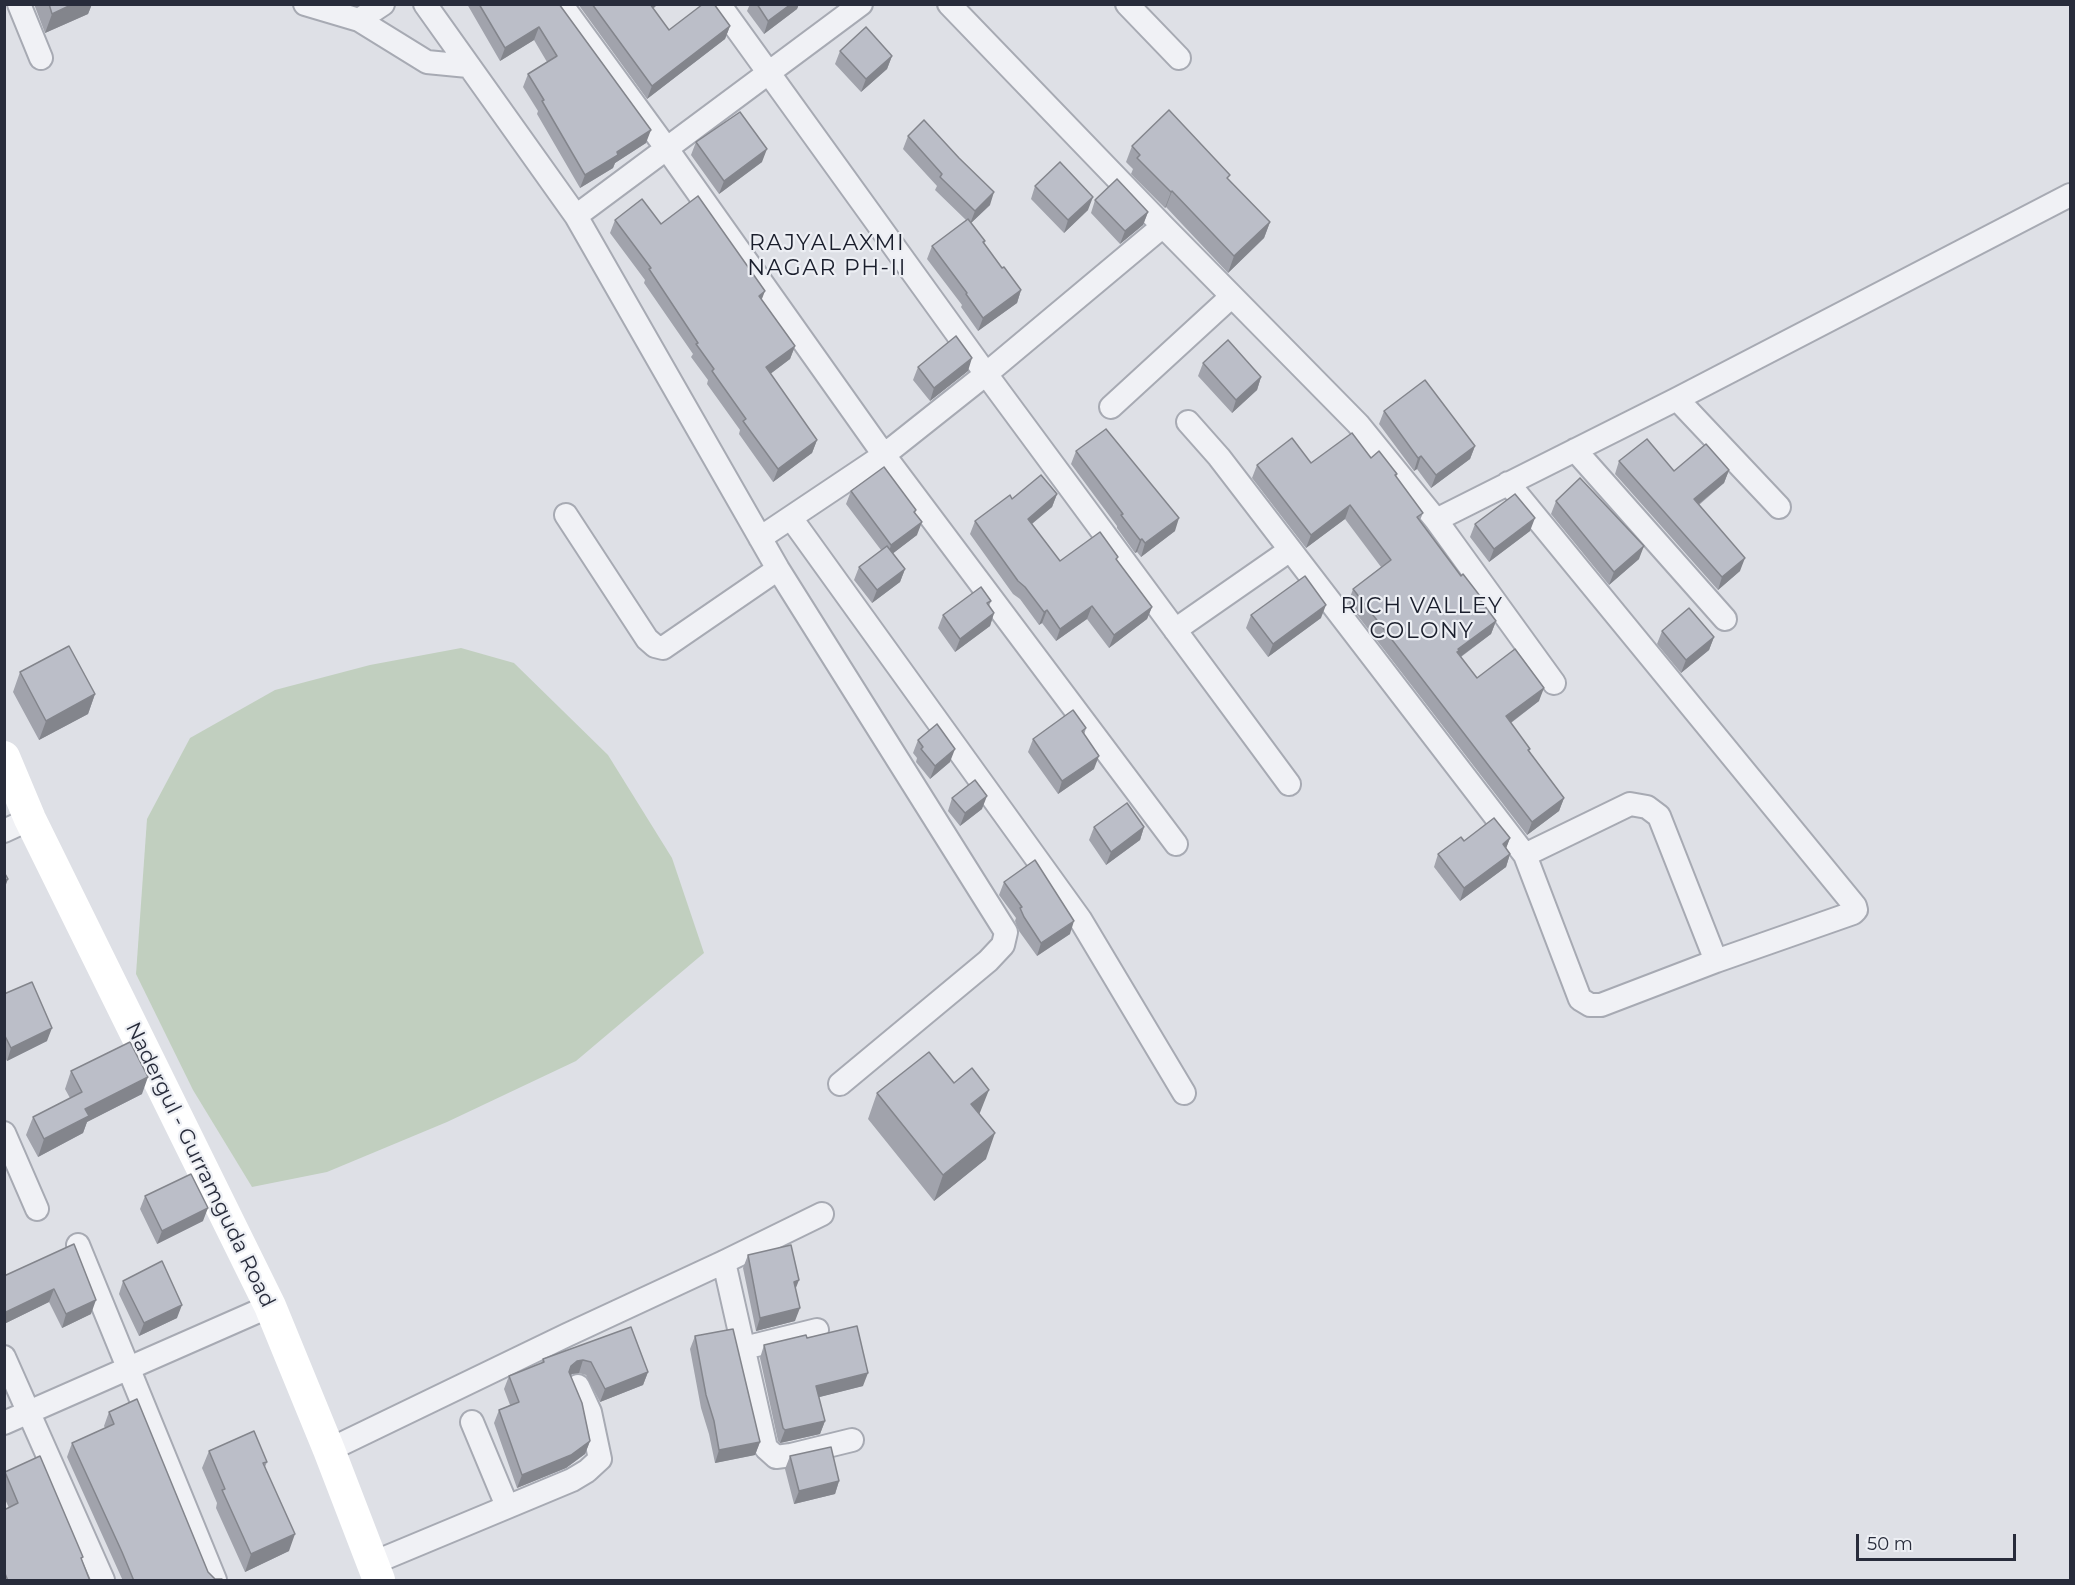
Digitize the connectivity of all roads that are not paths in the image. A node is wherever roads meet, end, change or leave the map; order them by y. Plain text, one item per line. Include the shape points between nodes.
1 (19, 4) edge
2 (305, 4) edge
3 (383, 4) edge
4 (425, 4) edge
5 (561, 4) edge
6 (719, 4) edge
7 (861, 4) edge
8 (949, 4) edge
9 (1127, 4) edge
10 (359, 20) junction
11 (41, 58) dead end
12 (1179, 58) dead end
13 (468, 66) junction
14 (769, 73) junction
15 (667, 149) junction
16 (2070, 195) edge
17 (576, 216) junction
18 (1163, 226) junction
19 (1232, 296) junction
20 (986, 374) junction
21 (1677, 399) junction
22 (1111, 407) dead end
23 (1188, 422) dead end
24 (1575, 450) junction
25 (885, 455) junction
26 (1508, 483) junction
27 (1779, 507) dead end
28 (566, 515) dead end
29 (791, 518) junction
30 (1436, 520) junction
31 (760, 538) junction
32 (1290, 550) junction
33 (778, 569) junction
34 (1725, 619) dead end
35 (1175, 630) junction
36 (1554, 683) dead end
37 (4, 757) edge
38 (1289, 784) dead end
39 (17, 825) edge
40 (1176, 844) dead end
41 (1525, 855) junction
42 (1716, 961) junction
43 (840, 1084) dead end
44 (1184, 1093) dead end
45 (4, 1133) edge
46 (37, 1209) dead end
47 (822, 1214) dead end
48 (78, 1245) dead end
49 (724, 1263) junction
50 (270, 1306) junction
51 (817, 1330) dead end
52 (744, 1348) junction
53 (4, 1357) edge
54 (129, 1368) junction
55 (578, 1386) edge
56 (29, 1413) junction
57 (472, 1422) dead end
58 (4, 1423) edge
59 (852, 1440) dead end
60 (329, 1450) junction
61 (507, 1506) junction
62 (376, 1572) edge
63 (103, 1581) edge
64 (215, 1581) edge

1 - 11 street
2 - 10 street
3 - 10 street
4 - 13 street
5 - 15 street
6 - 14 street
7 - 14 street
8 - 18 street
9 - 12 street
10 - 13 street via 427,62
13 - 17 street
14 - 15 street
14 - 20 street
15 - 17 street
15 - 25 street
16 - 21 street
17 - 31 street
18 - 19 street
18 - 20 street
19 - 22 street
19 - 30 street via 1358,424
20 - 25 street
20 - 35 street
21 - 24 street
21 - 27 street
23 - 32 street
24 - 26 street
24 - 34 street
25 - 29 street
25 - 40 street
26 - 30 street
26 - 42 street via 1855,906 1853,913
28 - 33 street via 655,646 663,648
29 - 31 street
29 - 44 street via 1080,919
30 - 36 street
31 - 33 street
32 - 35 street
32 - 41 street
33 - 43 street via 1006,932 1003,945 988,961
35 - 38 street
37 - 39 main road, Nadergul - Gurramguda Road
39 - 50 main road, Nadergul - Gurramguda Road
41 - 42 street via 1580,999 1590,1005 1601,1005
41 - 42 street via 1630,804 1647,807 1659,816
45 - 46 street
47 - 49 street
48 - 54 street
49 - 52 street
49 - 60 street
50 - 54 street
50 - 60 main road, Nadergul - Gurramguda Road
51 - 52 street
52 - 59 street via 766,1448 776,1457
53 - 56 street
54 - 56 street
54 - 64 street
55 - 61 street via 590,1412 600,1459 572,1480
56 - 58 street
56 - 63 street
57 - 61 street
60 - 62 main road, Nadergul - Gurramguda Road
61 - 62 street

